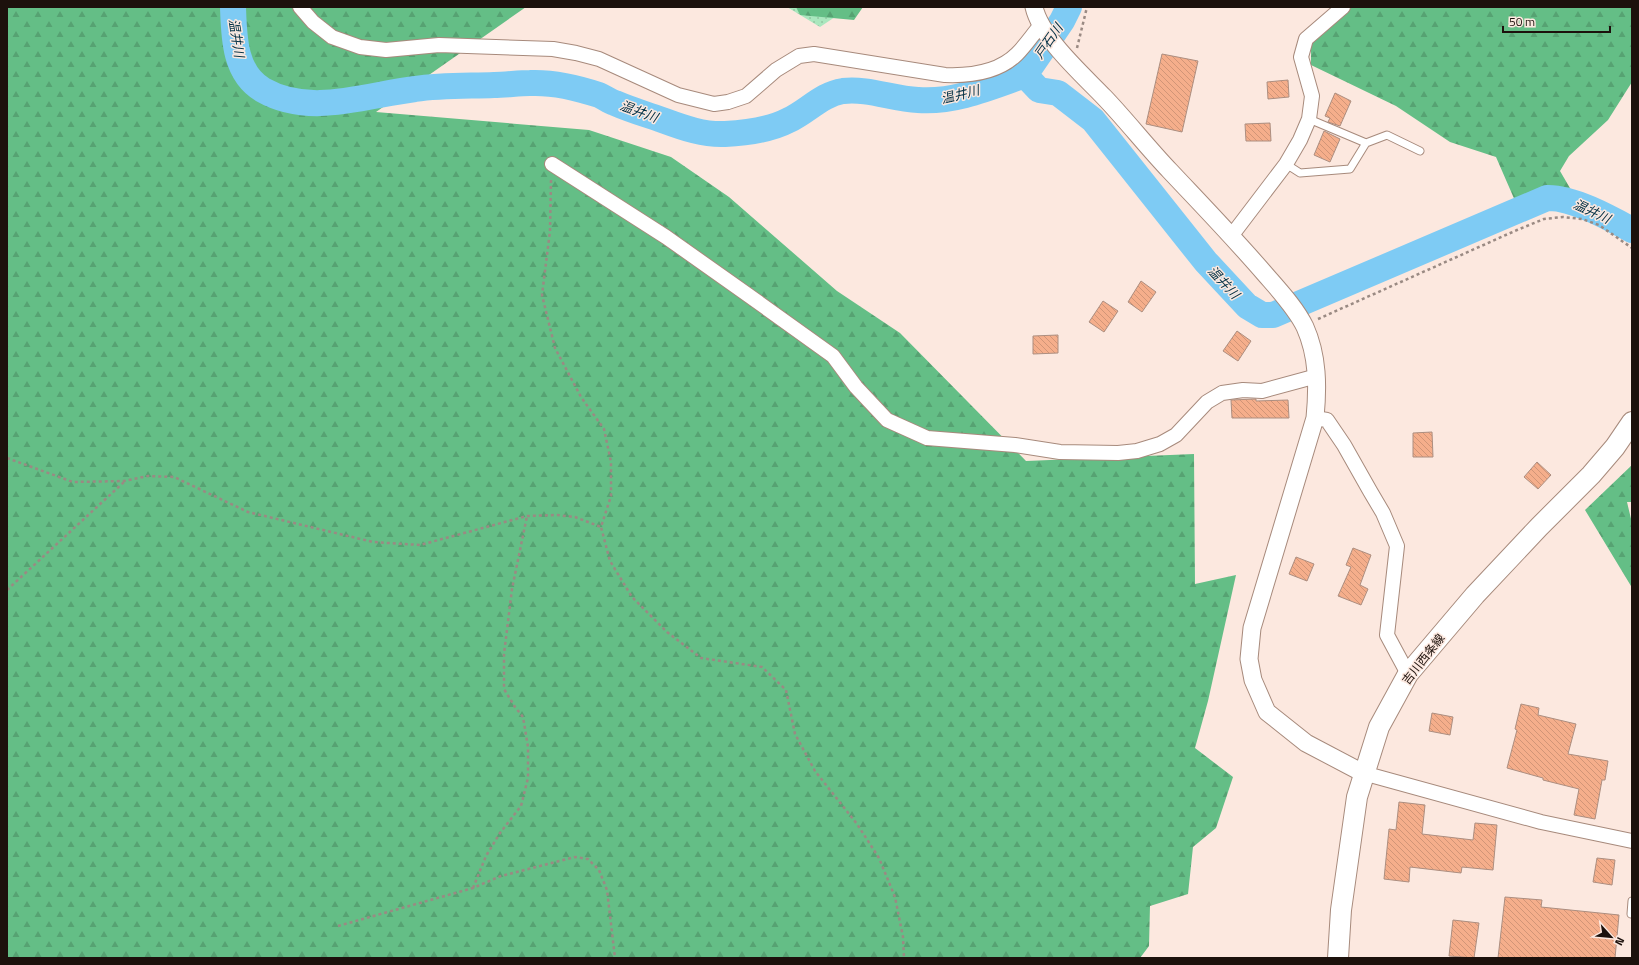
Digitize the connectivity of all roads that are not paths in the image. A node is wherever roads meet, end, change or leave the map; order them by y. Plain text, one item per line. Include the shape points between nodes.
1 (300, 7) edge
2 (1034, 7) edge
3 (1343, 7) edge
4 (1041, 25) junction
5 (1309, 118) junction
6 (1366, 143) junction
7 (1420, 151) dead end
8 (552, 164) road end
9 (1286, 164) junction
10 (1232, 235) junction
11 (1316, 376) junction
12 (1315, 418) junction
13 (1632, 422) edge
14 (1408, 674) junction
15 (1363, 774) junction
16 (1632, 841) edge
17 (1632, 901) edge
18 (1631, 914) edge
19 (1338, 958) edge

1 - 4 street via 313,22 332,37 360,47 386,50 439,45 553,49 599,59 678,95 714,104 746,96 776,70 799,56 814,54 945,75 962,76 980,72 996,68 1017,54
2 - 4 street
3 - 5 street via 1306,39 1301,57 1312,96
4 - 10 street via 1162,163
5 - 6 lane
5 - 9 street
6 - 7 lane via 1387,135
6 - 9 lane via 1350,169 1300,173
8 - 11 street via 666,237 833,356 856,387 887,420 927,438 1015,445 1060,452 1137,451 1160,444 1176,435 1207,402 1222,393 1262,391
9 - 10 street
10 - 11 street via 1283,295 1302,323 1314,350
11 - 12 street via 1318,390
12 - 14 street via 1327,420 1344,445 1382,513 1397,546 1387,635
12 - 15 street via 1252,628 1249,659 1253,680 1267,712 1306,743
13 - 14 main road, 吉川西条線 via 1591,475 1475,595
14 - 15 main road, 吉川西条線 via 1379,727
15 - 16 street via 1541,822
15 - 19 main road, 吉川西条線 via 1356,797 1341,910
17 - 18 lane

